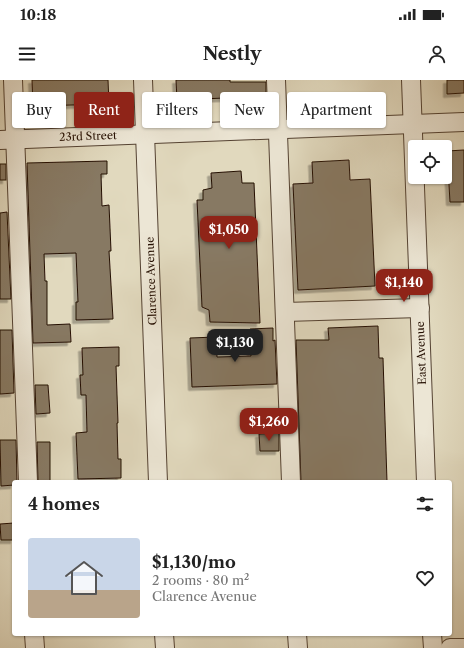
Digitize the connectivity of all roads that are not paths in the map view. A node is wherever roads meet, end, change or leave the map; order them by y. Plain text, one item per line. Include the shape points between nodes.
1 (13, 80) edge
2 (143, 80) edge
3 (276, 80) edge
4 (411, 80) edge
5 (464, 122) edge
6 (412, 124) junction
7 (278, 129) junction
8 (145, 134) junction
9 (8, 139) edge
10 (420, 308) junction
11 (284, 312) junction
12 (28, 480) edge
13 (158, 480) edge
14 (291, 480) edge
15 (426, 480) edge
16 (34, 636) edge
17 (164, 636) edge
18 (297, 636) edge
19 (432, 636) edge
20 (35, 648) edge
21 (165, 648) edge
22 (298, 648) edge
23 (433, 648) edge
24 (450, 648) edge
25 (464, 648) edge

1 - 9 street
2 - 8 street, Clarence Avenue
3 - 7 street
4 - 6 street, East Avenue
5 - 6 street, 23rd Street
6 - 7 street, 23rd Street
6 - 10 street, East Avenue
7 - 8 street, 23rd Street
7 - 11 street
8 - 9 street, 23rd Street
8 - 13 street, Clarence Avenue
9 - 12 street
10 - 11 street
10 - 15 street, East Avenue
11 - 14 street
16 - 20 street
17 - 21 street
18 - 22 street
19 - 23 street
24 - 25 street

